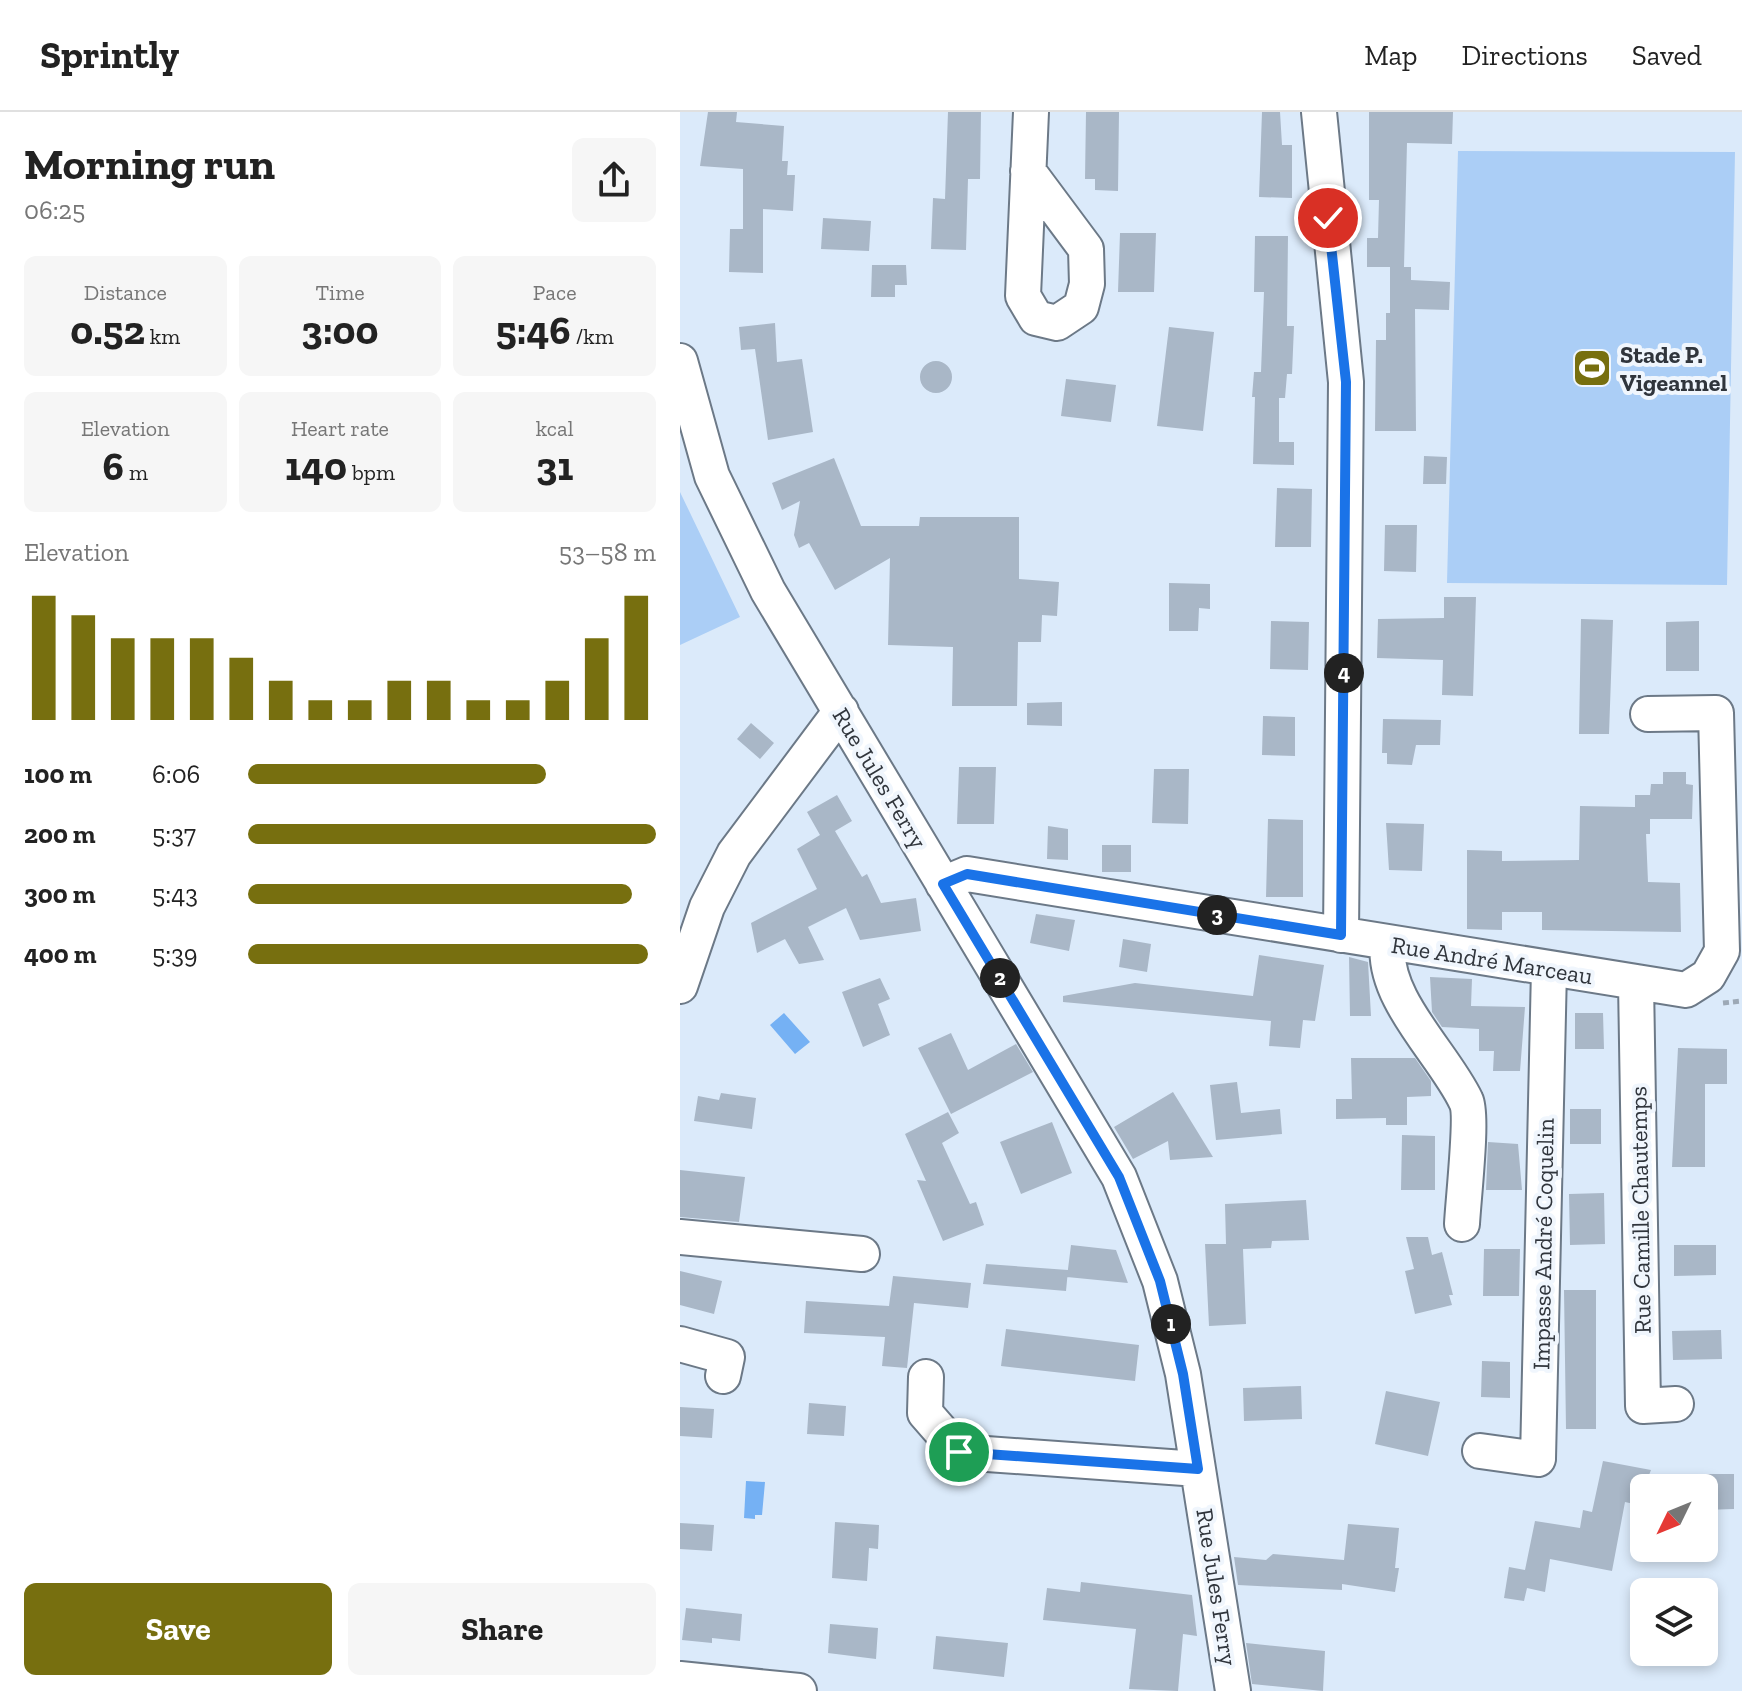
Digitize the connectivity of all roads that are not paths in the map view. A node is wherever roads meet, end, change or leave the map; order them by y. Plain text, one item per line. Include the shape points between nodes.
1 (1031, 112) edge
2 (1319, 112) edge
3 (1028, 171) dead end
4 (680, 361) edge
5 (841, 711) junction
6 (1648, 714) dead end
7 (943, 884) junction
8 (1341, 935) junction
9 (1388, 943) junction
10 (1549, 969) junction
11 (1636, 982) junction
12 (680, 986) edge
13 (1462, 1224) dead end
14 (680, 1237) edge
15 (862, 1254) dead end
16 (680, 1344) edge
17 (723, 1376) dead end
18 (926, 1377) dead end
19 (1676, 1404) dead end
20 (1480, 1451) dead end
21 (1198, 1469) junction
22 (680, 1679) edge
23 (799, 1691) edge
24 (1233, 1691) edge

1 - 3 street
2 - 8 street via 1346,382
4 - 5 street, Rue Jules Ferry via 712,476 768,591
5 - 7 street, Rue Jules Ferry
5 - 12 street via 734,854 707,907
6 - 11 street, Rue André Marceau via 1716,713 1722,951 1708,976 1686,990
7 - 8 street, Rue André Marceau via 967,874
7 - 21 street, Rue Jules Ferry via 1119,1177 1160,1281 1183,1374
8 - 9 street, Rue André Marceau
9 - 10 street, Rue André Marceau
9 - 13 street via 1386,966 1423,1038 1468,1103
10 - 11 street, Rue André Marceau
10 - 20 street, Impasse André Coquelin via 1538,1459
11 - 19 street, Rue Camille Chautemps via 1643,1406
14 - 15 street
16 - 17 street via 727,1357
18 - 21 street via 925,1413 959,1452
21 - 24 street, Rue Jules Ferry
22 - 23 street

